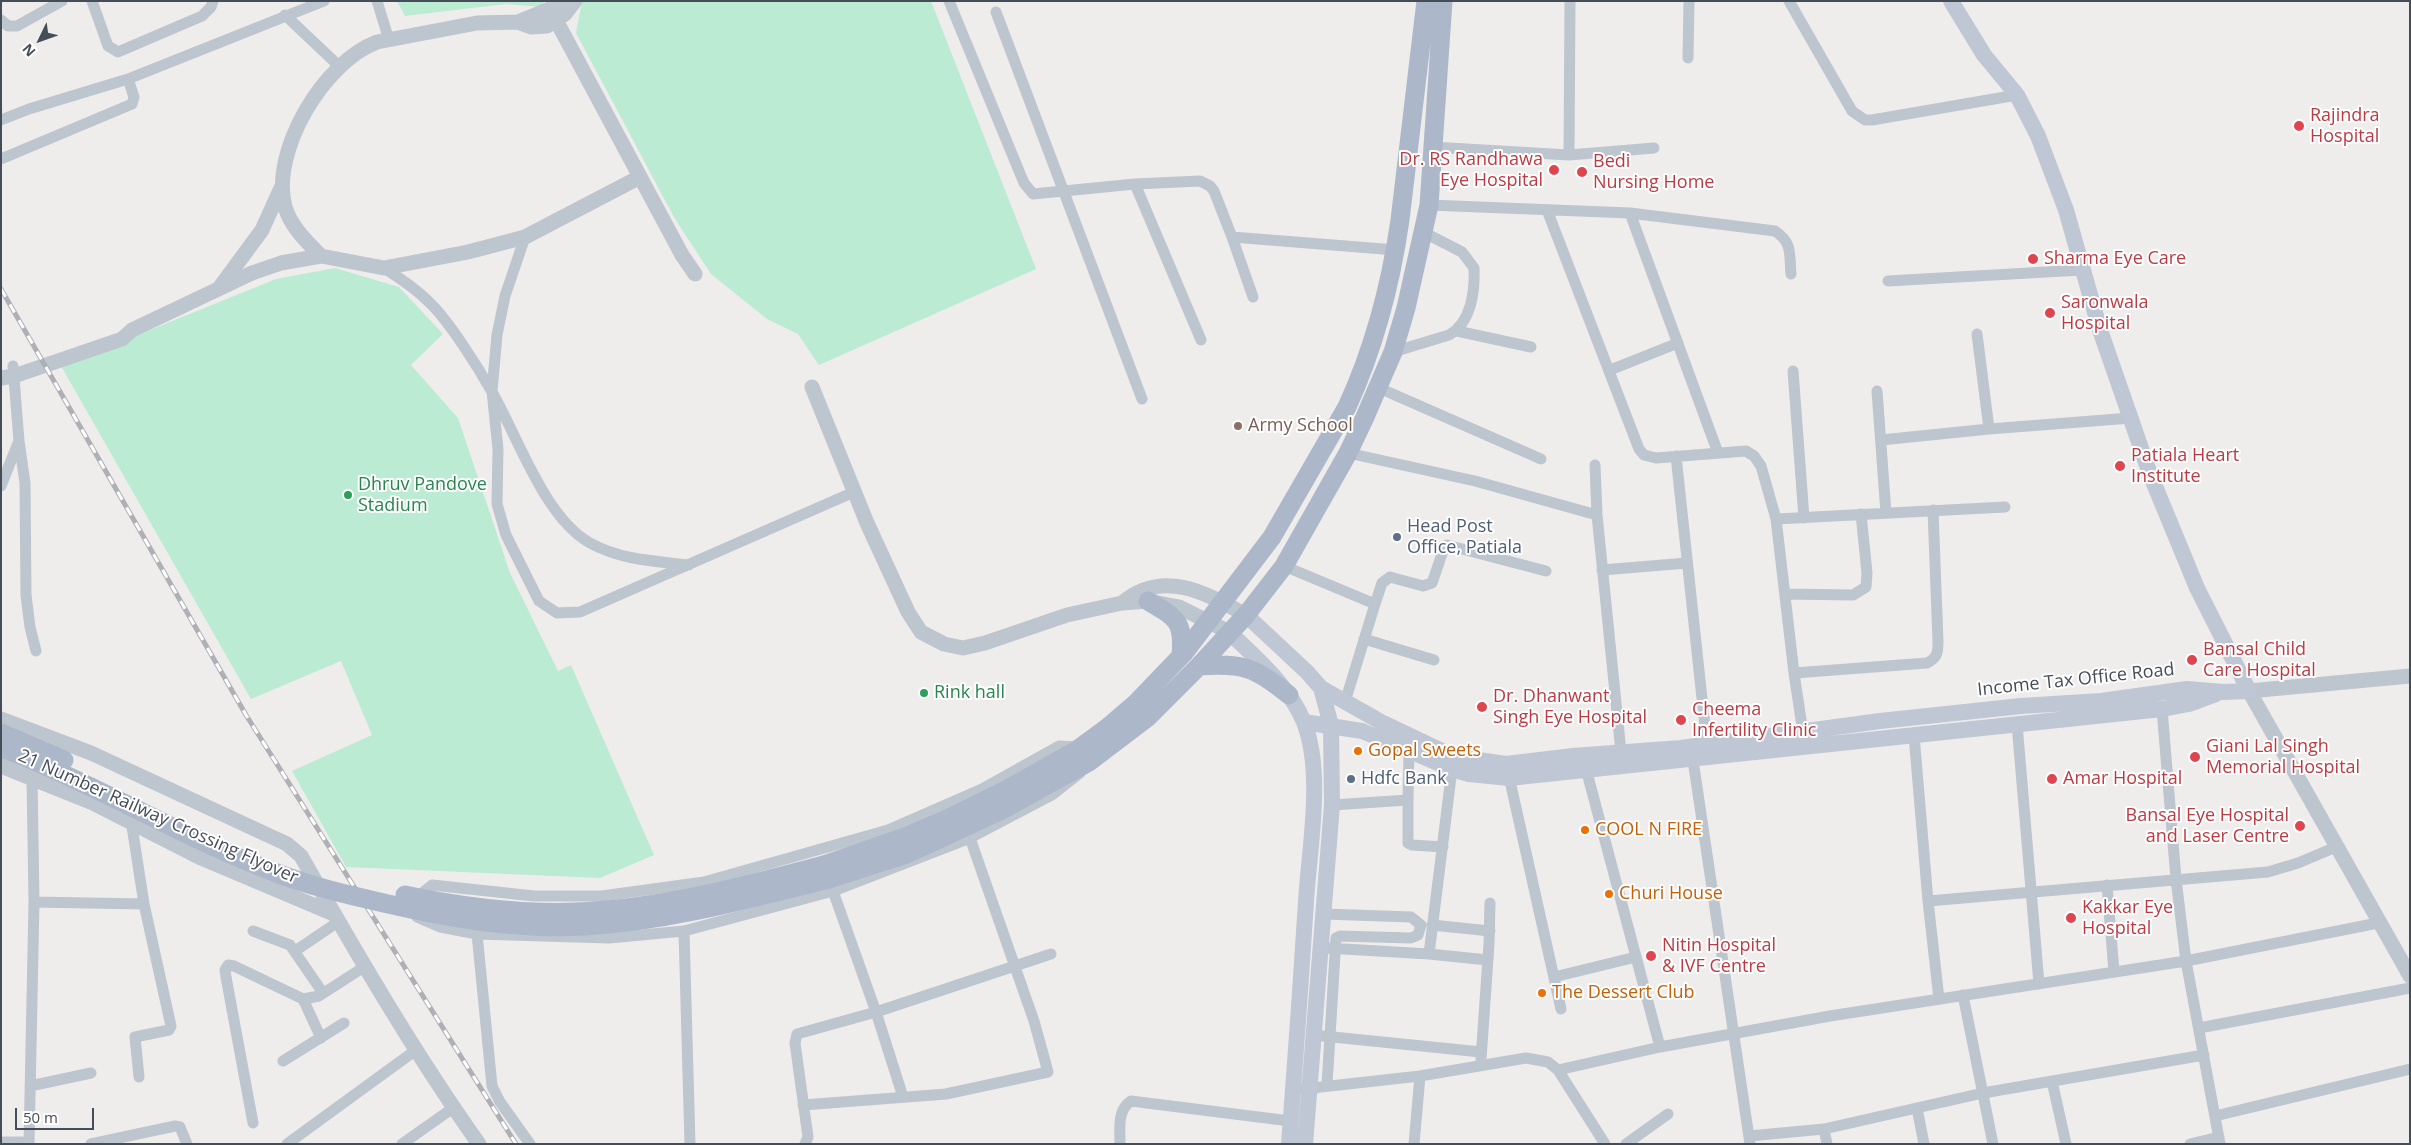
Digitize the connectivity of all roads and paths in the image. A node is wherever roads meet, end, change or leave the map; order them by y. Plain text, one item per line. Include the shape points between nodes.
1 (62, 1) edge
2 (92, 1) edge
3 (213, 1) edge
4 (324, 1) edge
5 (377, 1) edge
6 (574, 1) edge
7 (949, 1) edge
8 (1426, 1) edge
9 (1444, 1) edge
10 (1570, 1) edge
11 (1789, 1) edge
12 (1952, 1) edge
13 (1691, 2) edge
14 (555, 11) edge
15 (996, 12) dead end
16 (285, 15) junction
17 (1, 20) edge
18 (389, 40) junction
19 (1688, 58) dead end
20 (339, 66) junction
21 (128, 79) junction
22 (2017, 95) junction
23 (1, 120) edge
24 (1432, 147) junction
25 (1654, 148) dead end
26 (1569, 155) junction
27 (1, 159) edge
28 (640, 176) junction
29 (1135, 184) junction
30 (282, 186) junction
31 (1061, 190) junction
32 (1429, 205) junction
33 (1547, 210) junction
34 (1630, 213) junction
35 (1424, 232) junction
36 (525, 237) junction
37 (1232, 237) junction
38 (1396, 250) junction
39 (321, 256) junction
40 (384, 268) junction
41 (2081, 270) junction
42 (695, 274) dead end
43 (1791, 274) dead end
44 (1888, 281) dead end
45 (216, 292) junction
46 (1253, 296) dead end
47 (1457, 331) junction
48 (1977, 334) dead end
49 (1201, 340) dead end
50 (1678, 343) junction
51 (1531, 347) dead end
52 (1393, 352) junction
53 (1610, 370) junction
54 (1793, 371) dead end
55 (8, 372) edge
56 (812, 387) dead end
57 (1379, 388) junction
58 (492, 391) junction
59 (1877, 391) dead end
60 (1142, 399) dead end
61 (2131, 418) junction
62 (1989, 429) junction
63 (1881, 440) junction
64 (18, 441) junction
65 (1718, 452) junction
66 (1348, 453) junction
67 (1676, 456) junction
68 (1541, 459) dead end
69 (1595, 465) dead end
70 (1, 486) edge
71 (854, 492) junction
72 (2005, 508) dead end
73 (1933, 510) junction
74 (1886, 513) junction
75 (1861, 514) junction
76 (1597, 515) junction
77 (1804, 518) junction
78 (1776, 519) junction
79 (1687, 563) junction
80 (691, 565) junction
81 (1284, 566) junction
82 (1602, 570) junction
83 (1546, 571) dead end
84 (1785, 594) junction
85 (1148, 601) junction
86 (1223, 602) junction
87 (1122, 603) junction
88 (1375, 604) junction
89 (1246, 615) junction
90 (1208, 620) junction
91 (1229, 632) junction
92 (1364, 639) junction
93 (36, 651) dead end
94 (1181, 656) junction
95 (1434, 660) dead end
96 (1199, 666) junction
97 (1794, 673) junction
98 (2410, 676) edge
99 (1321, 688) junction
100 (2249, 690) junction
101 (2223, 692) junction
102 (1289, 695) junction
103 (1346, 702) junction
104 (2162, 709) junction
105 (1, 719) edge
106 (1304, 722) junction
107 (2017, 724) junction
108 (1330, 725) junction
109 (1, 733) edge
110 (1803, 733) junction
111 (1914, 735) junction
112 (1707, 745) junction
113 (1741, 747) junction
114 (1, 748) edge
115 (1409, 750) junction
116 (1621, 752) junction
117 (1085, 754) junction
118 (1693, 760) junction
119 (1, 766) edge
120 (1452, 768) junction
121 (1586, 769) junction
122 (1508, 771) junction
123 (32, 777) junction
124 (1408, 800) junction
125 (1332, 804) junction
126 (131, 820) junction
127 (970, 838) junction
128 (2336, 846) junction
129 (1443, 847) junction
130 (828, 878) junction
131 (2176, 878) junction
132 (2107, 885) junction
133 (2031, 892) junction
134 (534, 896) junction
135 (1928, 901) junction
136 (34, 902) junction
137 (1490, 903) dead end
138 (144, 904) junction
139 (1324, 914) junction
140 (336, 918) junction
141 (2378, 923) junction
142 (1432, 925) junction
143 (253, 931) dead end
144 (1490, 931) junction
145 (684, 932) junction
146 (477, 934) junction
147 (534, 937) junction
148 (1328, 948) junction
149 (295, 952) junction
150 (1051, 954) dead end
151 (1429, 954) junction
152 (1636, 957) junction
153 (1488, 960) junction
154 (2186, 961) junction
155 (364, 967) junction
156 (1014, 967) junction
157 (2114, 972) junction
158 (2410, 976) edge
159 (1554, 977) junction
160 (2039, 984) junction
161 (2410, 988) edge
162 (323, 993) junction
163 (1963, 995) junction
164 (303, 999) junction
165 (1939, 999) junction
166 (1561, 1010) dead end
167 (876, 1012) junction
168 (344, 1023) dead end
169 (2198, 1028) junction
170 (1733, 1034) junction
171 (1322, 1036) junction
172 (320, 1038) junction
173 (1660, 1047) junction
174 (416, 1050) junction
175 (1482, 1052) junction
176 (2204, 1055) junction
177 (283, 1061) dead end
178 (1480, 1066) junction
179 (2410, 1068) edge
180 (1558, 1070) junction
181 (91, 1073) dead end
182 (1420, 1076) junction
183 (139, 1077) dead end
184 (2052, 1081) junction
185 (1327, 1085) junction
186 (30, 1086) junction
187 (1310, 1088) junction
188 (1294, 1091) junction
189 (1983, 1093) junction
190 (903, 1097) junction
191 (803, 1105) junction
192 (453, 1108) junction
193 (1917, 1108) junction
194 (1668, 1114) dead end
195 (2215, 1116) junction
196 (1290, 1121) junction
197 (253, 1123) dead end
198 (1824, 1129) junction
199 (1749, 1140) edge
200 (2219, 1141) edge
201 (1, 1142) edge
202 (29, 1143) edge
203 (91, 1144) edge
204 (187, 1144) edge
205 (287, 1144) edge
206 (402, 1144) edge
207 (479, 1144) edge
208 (530, 1144) edge
209 (690, 1144) edge
210 (805, 1144) edge
211 (1120, 1144) edge
212 (1289, 1144) edge
213 (1305, 1144) edge
214 (1414, 1144) edge
215 (1605, 1144) edge
216 (1626, 1144) edge
217 (1827, 1144) edge
218 (1924, 1144) edge
219 (1993, 1144) edge
220 (2066, 1144) edge
221 (2190, 1144) edge

1 - 17 street via 17,26 8,26
2 - 3 street via 108,46 118,52 202,16 211,8
4 - 16 street
5 - 18 street
6 - 14 street
7 - 31 street via 1024,183 1033,194
8 - 38 main road
9 - 24 main road
10 - 26 street
11 - 22 street via 1852,111 1865,120 1894,118
12 - 22 main road via 1984,55
13 - 19 street
14 - 18 street via 518,22 460,25
14 - 28 street
15 - 31 street
16 - 20 street
16 - 21 street
18 - 20 street via 367,46
20 - 30 street via 318,92 298,127 287,154
21 - 23 street
21 - 27 street via 134,97 132,104
22 - 41 main road via 2038,136 2066,210
24 - 26 street
24 - 32 main road
25 - 26 street
28 - 36 street
28 - 42 street
29 - 31 street
29 - 37 street via 1205,183 1214,191
29 - 49 street
30 - 39 street via 285,208 292,223
30 - 45 street via 262,230
31 - 60 street
32 - 33 street
32 - 35 main road
33 - 34 street
33 - 53 street
34 - 43 street via 1775,231 1789,245
34 - 50 street
35 - 47 street via 1462,252 1474,268 1468,316
35 - 52 main road
36 - 40 street via 423,262
36 - 58 street via 500,317
37 - 38 street
37 - 46 street
38 - 86 main road via 1371,342 1347,407 1272,537
39 - 40 street
39 - 45 street via 264,268
40 - 58 street via 431,304
41 - 44 street
41 - 61 main road
45 - 55 street via 132,330 122,339
47 - 51 street
47 - 52 street
48 - 62 street
50 - 53 street
50 - 65 street
52 - 57 main road
53 - 67 street via 1639,449 1650,458
54 - 77 street
55 - 64 street
56 - 71 street
57 - 66 main road
57 - 68 street
58 - 80 street via 552,506 569,527 589,542 628,559
58 - 80 street via 498,449 497,504 501,520 539,601 547,608 557,613 580,612
59 - 63 street
61 - 62 street
61 - 100 main road via 2150,474 2197,588
62 - 63 street
63 - 74 street
64 - 70 street
64 - 93 street via 24,483 26,596
65 - 67 street
65 - 78 street via 1746,451 1754,456 1761,466
66 - 76 street via 1475,481
66 - 81 main road
67 - 79 street
69 - 76 street
71 - 80 street
71 - 87 street via 908,612 921,632 944,644 963,648 978,645 1067,615
72 - 73 street
73 - 74 street
73 - 97 street via 1938,642 1935,660
74 - 75 street
75 - 77 street
75 - 84 street via 1866,587 1853,595
76 - 82 street
77 - 78 street
78 - 84 street
79 - 82 street
79 - 112 street
81 - 88 street
81 - 89 main road
82 - 116 street
83 - 88 street via 1447,545 1432,583 1423,586 1390,577 1382,583
84 - 97 street
85 - 87 street
85 - 90 street via 1179,607
85 - 94 main road via 1178,621 1183,635
86 - 87 street via 1201,592 1167,585 1135,592
86 - 89 street
86 - 90 main road
88 - 92 street
89 - 91 main road
89 - 99 main road
90 - 91 street
90 - 94 main road
91 - 96 main road
91 - 102 main road
92 - 95 street
92 - 103 street
94 - 117 main road
96 - 102 main road via 1231,664 1246,667 1267,677
96 - 117 main road via 1147,718
97 - 110 street
98 - 100 street
99 - 103 main road
99 - 108 main road
100 - 101 main road, Income Tax Office Road
100 - 128 street
101 - 104 main road
101 - 110 main road, Income Tax Office Road via 2187,689 2101,701 1880,721
102 - 106 main road
103 - 122 main road via 1446,753
104 - 107 main road
104 - 131 street
105 - 140 street via 286,844 301,856
106 - 108 main road
106 - 188 main road via 1313,767 1312,846
107 - 111 main road
107 - 133 street
108 - 115 main road via 1362,731
108 - 125 main road
109 - 130 main road, 21 Number Railway Crossing Flyover, bridge via 36,746 240,844 294,866 375,888 463,905 546,913 610,910 737,888
110 - 113 main road, Income Tax Office Road
111 - 113 main road
111 - 135 street
112 - 113 main road, Income Tax Office Road
112 - 116 main road, Income Tax Office Road
113 - 118 main road
114 - 130 main road, 21 Number Railway Crossing Flyover, bridge via 60,771 273,872 341,893 432,914 483,922 584,926 683,914
115 - 120 main road
115 - 124 street
116 - 122 main road, Income Tax Office Road
117 - 127 street via 1077,778 1052,796
117 - 130 main road, 21 Number Railway Crossing Flyover via 1034,794 915,850
117 - 134 street via 1059,746 982,789 888,830 713,880 602,896
118 - 121 main road
118 - 170 street
119 - 123 street
120 - 122 main road via 1469,774
120 - 129 street
121 - 122 main road
121 - 152 street
122 - 159 street
123 - 126 street via 62,785
123 - 136 street
124 - 125 street
124 - 129 street via 1408,843
125 - 139 main road
126 - 138 street
126 - 140 street via 199,857
127 - 130 street
127 - 156 street
128 - 131 street via 2268,872
128 - 141 street
129 - 142 street
130 - 145 street
130 - 167 street
131 - 132 street
131 - 154 street
132 - 133 street
132 - 157 street
133 - 135 street
133 - 160 street
134 - 146 street via 432,886 421,894 416,917 440,927
134 - 147 street via 521,905 516,919 524,931
135 - 165 street
136 - 138 street
136 - 186 street
137 - 144 street
138 - 183 street via 171,1026 169,1030 135,1037
139 - 148 main road
139 - 148 street via 1411,917 1421,925 1418,934 1411,938 1340,936
140 - 149 street
140 - 155 street
141 - 154 street
141 - 158 street
142 - 144 street
142 - 151 street
143 - 149 street via 280,939
144 - 153 street
145 - 147 street via 609,938
145 - 209 street
146 - 147 street
146 - 208 street via 492,1086
148 - 151 street
148 - 171 main road
149 - 162 street
150 - 156 street
151 - 153 street
152 - 159 street
152 - 173 street
153 - 175 street
154 - 157 street
154 - 169 street
155 - 162 street
155 - 174 street
156 - 167 street
156 - 190 street via 1048,1072 959,1092
157 - 160 street
159 - 166 street
160 - 163 street
161 - 169 street
162 - 164 street
163 - 165 street
163 - 189 street
164 - 172 street
164 - 197 street via 234,966 225,970
165 - 170 street
167 - 190 street
167 - 191 street via 797,1034 795,1043
168 - 172 street
169 - 176 street
170 - 173 street
170 - 199 street
171 - 175 street
171 - 185 street
171 - 187 main road
172 - 177 street
173 - 180 street
174 - 192 street
174 - 205 street
175 - 178 street
176 - 184 street
176 - 195 street
178 - 180 street via 1526,1058 1548,1062
178 - 182 street
179 - 195 street
180 - 215 street
181 - 186 street
182 - 185 street
182 - 214 street
184 - 189 street
184 - 220 street
185 - 187 street
186 - 202 street
187 - 188 street
187 - 213 main road
188 - 196 main road
189 - 193 street
189 - 219 street
190 - 191 street
191 - 210 street via 808,1137
192 - 206 street
192 - 207 street
193 - 198 street
193 - 218 street
194 - 216 street
195 - 200 street
196 - 211 street via 1131,1101 1121,1113
196 - 212 main road
198 - 199 street
198 - 217 street
200 - 221 street
201 - 202 street
203 - 204 street via 175,1126 183,1131

